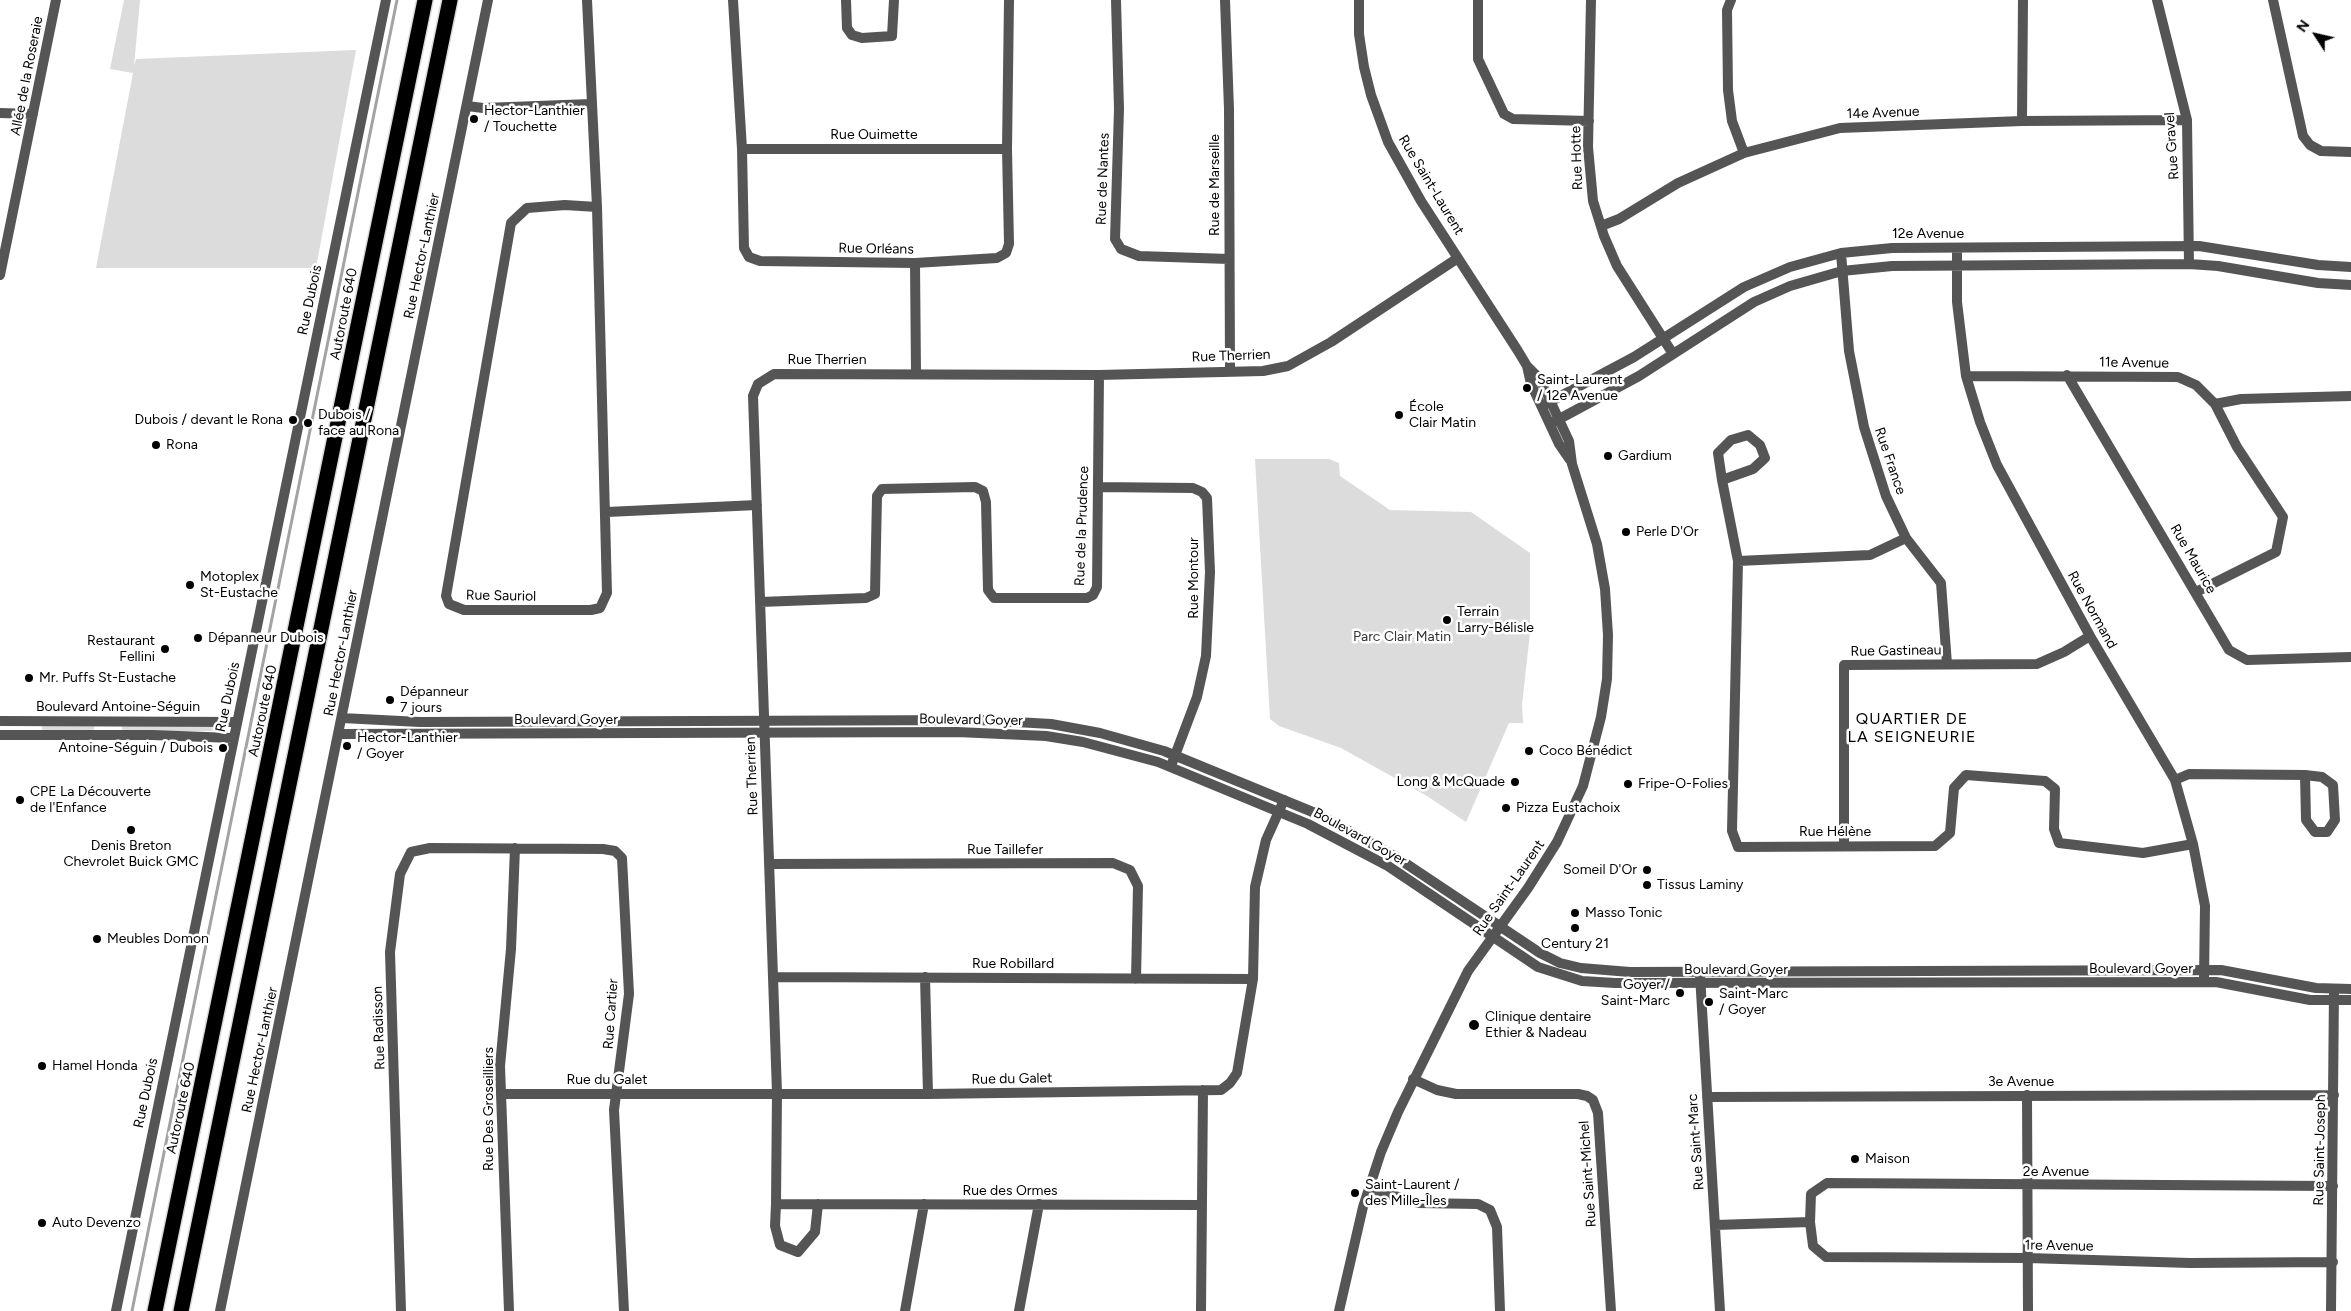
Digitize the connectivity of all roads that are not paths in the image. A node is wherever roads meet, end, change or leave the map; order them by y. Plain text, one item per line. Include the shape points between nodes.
1 (56, 0) edge
2 (386, 0) edge
3 (425, 0) edge
4 (450, 0) edge
5 (488, 0) edge
6 (587, 0) edge
7 (732, 0) edge
8 (846, 0) edge
9 (894, 0) edge
10 (1009, 0) edge
11 (1116, 0) edge
12 (1225, 0) edge
13 (1359, 0) edge
14 (1478, 0) edge
15 (1591, 0) edge
16 (1731, 0) edge
17 (2023, 0) edge
18 (2157, 0) edge
19 (2273, 0) edge
20 (592, 104) junction
21 (467, 106) junction
22 (0, 113) edge
23 (33, 114) junction
24 (2187, 120) junction
25 (1589, 121) junction
26 (2022, 121) junction
27 (742, 149) junction
28 (1007, 149) junction
29 (2351, 152) edge
30 (1744, 153) junction
31 (597, 207) junction
32 (1601, 226) junction
33 (2189, 246) junction
34 (1957, 248) junction
35 (1841, 253) junction
36 (1458, 258) junction
37 (1229, 259) junction
38 (915, 263) junction
39 (2189, 264) junction
40 (1956, 265) junction
41 (2351, 267) edge
42 (1842, 271) junction
43 (0, 275) edge
44 (2351, 285) edge
45 (1663, 339) junction
46 (1673, 354) junction
47 (1230, 370) junction
48 (916, 374) junction
49 (1099, 375) junction
50 (2067, 375) junction
51 (1966, 376) junction
52 (2351, 396) edge
53 (1547, 404) junction
54 (2214, 404) junction
55 (1555, 422) junction
56 (1722, 480) junction
57 (1098, 487) junction
58 (757, 505) junction
59 (606, 512) junction
60 (1906, 538) junction
61 (1738, 561) junction
62 (2196, 592) junction
63 (760, 602) junction
64 (2090, 636) junction
65 (2351, 657) edge
66 (1947, 664) junction
67 (342, 718) junction
68 (0, 721) edge
69 (32, 721) junction
70 (764, 721) junction
71 (108, 722) junction
72 (236, 722) junction
73 (764, 733) junction
74 (339, 734) junction
75 (0, 735) edge
76 (31, 735) junction
77 (106, 735) junction
78 (233, 738) junction
79 (1176, 755) junction
80 (1171, 766) junction
81 (2305, 775) junction
82 (2175, 780) junction
83 (1284, 800) junction
84 (1278, 811) junction
85 (2193, 844) junction
86 (1844, 845) junction
87 (515, 848) junction
88 (769, 864) junction
89 (1500, 927) junction
90 (1492, 937) junction
91 (2204, 970) junction
92 (1700, 971) junction
93 (773, 976) junction
94 (925, 977) junction
95 (1136, 979) junction
96 (1253, 979) junction
97 (2204, 982) junction
98 (1700, 984) junction
99 (2334, 989) junction
100 (2351, 989) edge
101 (2334, 1000) junction
102 (2351, 1000) edge
103 (1413, 1079) junction
104 (1203, 1090) junction
105 (615, 1093) junction
106 (777, 1093) junction
107 (501, 1094) junction
108 (928, 1094) junction
109 (2334, 1095) junction
110 (2028, 1096) junction
111 (1707, 1097) junction
112 (2028, 1186) junction
113 (2333, 1186) junction
114 (1369, 1188) junction
115 (776, 1204) junction
116 (818, 1204) junction
117 (924, 1204) junction
118 (1039, 1204) junction
119 (1202, 1205) junction
120 (1810, 1222) junction
121 (1715, 1225) junction
122 (2028, 1258) junction
123 (2333, 1262) junction
124 (116, 1311) edge
125 (155, 1311) edge
126 (181, 1311) edge
127 (220, 1311) edge
128 (402, 1311) edge
129 (509, 1311) edge
130 (624, 1311) edge
131 (905, 1311) edge
132 (1018, 1311) edge
133 (1201, 1311) edge
134 (1339, 1311) edge
135 (1500, 1311) edge
136 (1611, 1311) edge
137 (1720, 1311) edge
138 (2028, 1311) edge
139 (2331, 1311) edge

1 - 23 street, Allée de la Roseraie
2 - 72 street, Rue Dubois
3 - 125 highway, Autoroute 640
4 - 126 highway
5 - 21 street, Rue Hector-Lanthier
6 - 20 street, Rue Sauriol
7 - 27 street, Rue Orléans
8 - 9 street via 846,28 852,35 862,38 892,36
10 - 28 street, Rue Orléans
11 - 37 street, Rue de Nantes via 1119,109 1115,239 1121,249 1139,256
12 - 37 street, Rue de Marseille
13 - 36 street, Rue Saint-Laurent via 1362,57 1378,115 1399,164
14 - 25 street via 1478,59 1504,114 1513,118
15 - 25 street, Rue Hotte
16 - 30 street via 1727,10 1728,90 1732,121
17 - 26 street
18 - 24 street, Rue Gravel
19 - 29 street via 2303,136 2321,151
20 - 21 street
20 - 31 street, Rue Sauriol
21 - 67 street, Rue Hector-Lanthier
22 - 23 street
23 - 43 street, Allée de la Roseraie
24 - 26 street, 14e Avenue
24 - 33 street, Rue Gravel
25 - 32 street, Rue Hotte via 1590,182
26 - 30 street, 14e Avenue via 1840,128
27 - 28 street, Rue Ouimette
27 - 38 street, Rue Orléans via 744,248 749,257 760,261
28 - 38 street, Rue Orléans via 1009,244 1006,253 997,258
30 - 32 street, 14e Avenue via 1678,183 1619,220
31 - 59 street, Rue Sauriol
31 - 59 street, Rue Sauriol via 527,208 511,223 446,596 449,604 464,610 600,608 607,593
32 - 45 street, Rue Hotte via 1617,266
33 - 34 street, 12e Avenue
33 - 39 street, Rue Gravel
33 - 41 street, 12e Avenue
34 - 35 street, 12e Avenue via 1892,248
34 - 40 street, Rue Normand
35 - 42 street, Rue France
35 - 45 street, 12e Avenue via 1805,262 1758,280
36 - 47 street, Rue Therrien via 1332,342 1288,366 1263,371
36 - 53 street, Rue Saint-Laurent via 1527,366 1531,384
37 - 47 street, Rue de Marseille
38 - 48 street
39 - 40 street
39 - 44 street
40 - 42 street
40 - 51 street, Rue Normand
42 - 46 street via 1772,293
42 - 60 street, Rue France via 1849,351 1864,428 1886,496
45 - 46 street, Rue Hotte
45 - 53 street, 12e Avenue
46 - 55 street
47 - 49 street, Rue Therrien
48 - 49 street, Rue Therrien
48 - 58 street, Rue Therrien via 774,374 758,384 753,396
49 - 57 street, Rue de la Prudence
50 - 51 street, 11e Avenue
50 - 54 street, 11e Avenue via 2178,377 2196,385
50 - 62 street, Rue Maurice
51 - 64 street, Rue Normand via 1997,465
52 - 54 street via 2241,399
53 - 55 street, Rue Saint-Laurent
54 - 62 street, 11e Avenue via 2283,517 2276,552
55 - 89 street, Rue Saint-Laurent via 1559,444 1572,464 1589,514 1603,573 1608,635 1605,695 1592,756 1577,801 1543,866
56 - 56 street, Rue Hélène via 1718,453 1731,440 1748,435 1760,445 1765,458 1753,469
56 - 61 street, Rue Hélène
57 - 63 street, Rue de la Prudence via 1096,587 1093,595 1087,598 994,598 988,590 986,502 983,491 976,487 882,489 877,496 876,594 866,598
57 - 79 street, Rue Montour via 1193,488 1207,498 1210,572 1206,656 1197,697
58 - 59 street
58 - 63 street, Rue Therrien
60 - 61 street via 1870,555
60 - 66 street, Rue France via 1941,583
61 - 86 street, Rue Hélène via 1732,831 1738,846
62 - 65 street, Rue Maurice via 2229,650 2247,660
63 - 70 street, Rue Therrien
64 - 66 street, Rue Gastineau via 2037,664
64 - 82 street, Rue Normand
66 - 86 street, Rue Gastineau via 1844,665
67 - 70 street, Boulevard Goyer via 420,722
67 - 74 street, Rue Hector-Lanthier
68 - 69 street, Boulevard Antoine-Séguin
69 - 71 street, Boulevard Antoine-Séguin
69 - 76 street
70 - 73 street, Rue Therrien
70 - 79 street, Boulevard Goyer via 1027,722 1100,733
71 - 72 street, Boulevard Antoine-Séguin
71 - 77 street
72 - 78 street, Rue Dubois
73 - 74 street, Boulevard Goyer
73 - 80 street, Boulevard Goyer via 1028,734 1083,742
73 - 88 street, Rue Therrien
74 - 127 street, Rue Hector-Lanthier
75 - 76 street, Boulevard Antoine-Séguin
76 - 77 street, Boulevard Antoine-Séguin
77 - 78 street, Boulevard Antoine-Séguin
78 - 124 street, Rue Dubois
79 - 80 street, Rue Montour
79 - 83 street, Boulevard Goyer
80 - 84 street, Boulevard Goyer
81 - 81 street via 2322,777 2333,785 2335,820 2327,832 2315,832 2306,820
81 - 82 street via 2189,774
82 - 85 street, Rue Normand
83 - 84 street, Rue du Galet
83 - 89 street, Boulevard Goyer via 1374,843
84 - 90 street, Boulevard Goyer via 1372,856
84 - 96 street, Rue du Galet via 1266,840 1255,887
85 - 86 street, Rue Hélène via 2143,853 2059,843 2054,829 2055,789 2045,781 1966,775 1954,788 1950,833 1935,846
85 - 91 street, Rue Normand via 2205,906
87 - 105 street, Rue Cartier via 603,848 615,851 622,858 629,994
87 - 107 street, Rue Des Groseilliers via 511,949 500,1066
87 - 128 street, Rue Radisson via 430,848 411,852 400,874 390,952
88 - 93 street, Rue Therrien
88 - 95 street, Rue Taillefer via 1114,863 1130,870 1138,886
89 - 90 street, Rue Saint-Laurent
89 - 92 street, Boulevard Goyer via 1549,958 1575,967 1604,971
90 - 98 street, Boulevard Goyer via 1538,967 1564,977 1602,983
90 - 103 street, Rue Saint-Laurent via 1465,977
91 - 92 street, Boulevard Goyer
91 - 97 street, Rue Normand
91 - 99 street, Boulevard Goyer via 2233,971 2308,987
92 - 98 street, Rue Saint-Marc
93 - 94 street, Rue Robillard
93 - 106 street, Rue Therrien
94 - 95 street, Rue Robillard
94 - 108 street
95 - 96 street, Rue Robillard
96 - 104 street, Rue du Galet via 1237,1073 1221,1090
97 - 98 street, Boulevard Goyer
97 - 101 street, Boulevard Goyer via 2230,983 2310,1000
98 - 111 street, Rue Saint-Marc
99 - 100 street, Boulevard Goyer
99 - 101 street, Rue Saint-Joseph
101 - 102 street, Boulevard Goyer
101 - 109 street, Rue Saint-Joseph
103 - 114 street, Rue Saint-Laurent via 1380,1152
103 - 136 street, Rue Saint-Michel via 1456,1094 1578,1094 1593,1100 1598,1113
104 - 108 street, Rue du Galet
104 - 119 street
105 - 106 street, Rue du Galet
105 - 107 street, Rue du Galet
105 - 130 street, Rue Cartier
106 - 108 street, Rue du Galet
106 - 115 street
107 - 129 street, Rue Des Groseilliers
109 - 110 street, 3e Avenue
109 - 113 street, Rue Saint-Joseph
110 - 111 street, 3e Avenue
110 - 112 street
111 - 121 street, Rue Saint-Marc
112 - 113 street, 2e Avenue
112 - 120 street, 2e Avenue via 1827,1183 1811,1194
112 - 122 street
113 - 123 street, Rue Saint-Joseph
114 - 134 street, Rue Saint-Laurent via 1350,1255
114 - 135 street via 1418,1203 1478,1204 1490,1210 1496,1227
115 - 116 street, Rue des Ormes
115 - 116 street via 775,1226 780,1245 798,1252 815,1232
116 - 117 street, Rue des Ormes
117 - 118 street, Rue des Ormes
117 - 131 street
118 - 119 street, Rue des Ormes
118 - 132 street
119 - 133 street
120 - 121 street
120 - 122 street, 1re Avenue via 1813,1246 1826,1257
121 - 137 street, Rue Saint-Marc
122 - 123 street, 1re Avenue via 2190,1263
122 - 138 street
123 - 139 street, Rue Saint-Joseph

